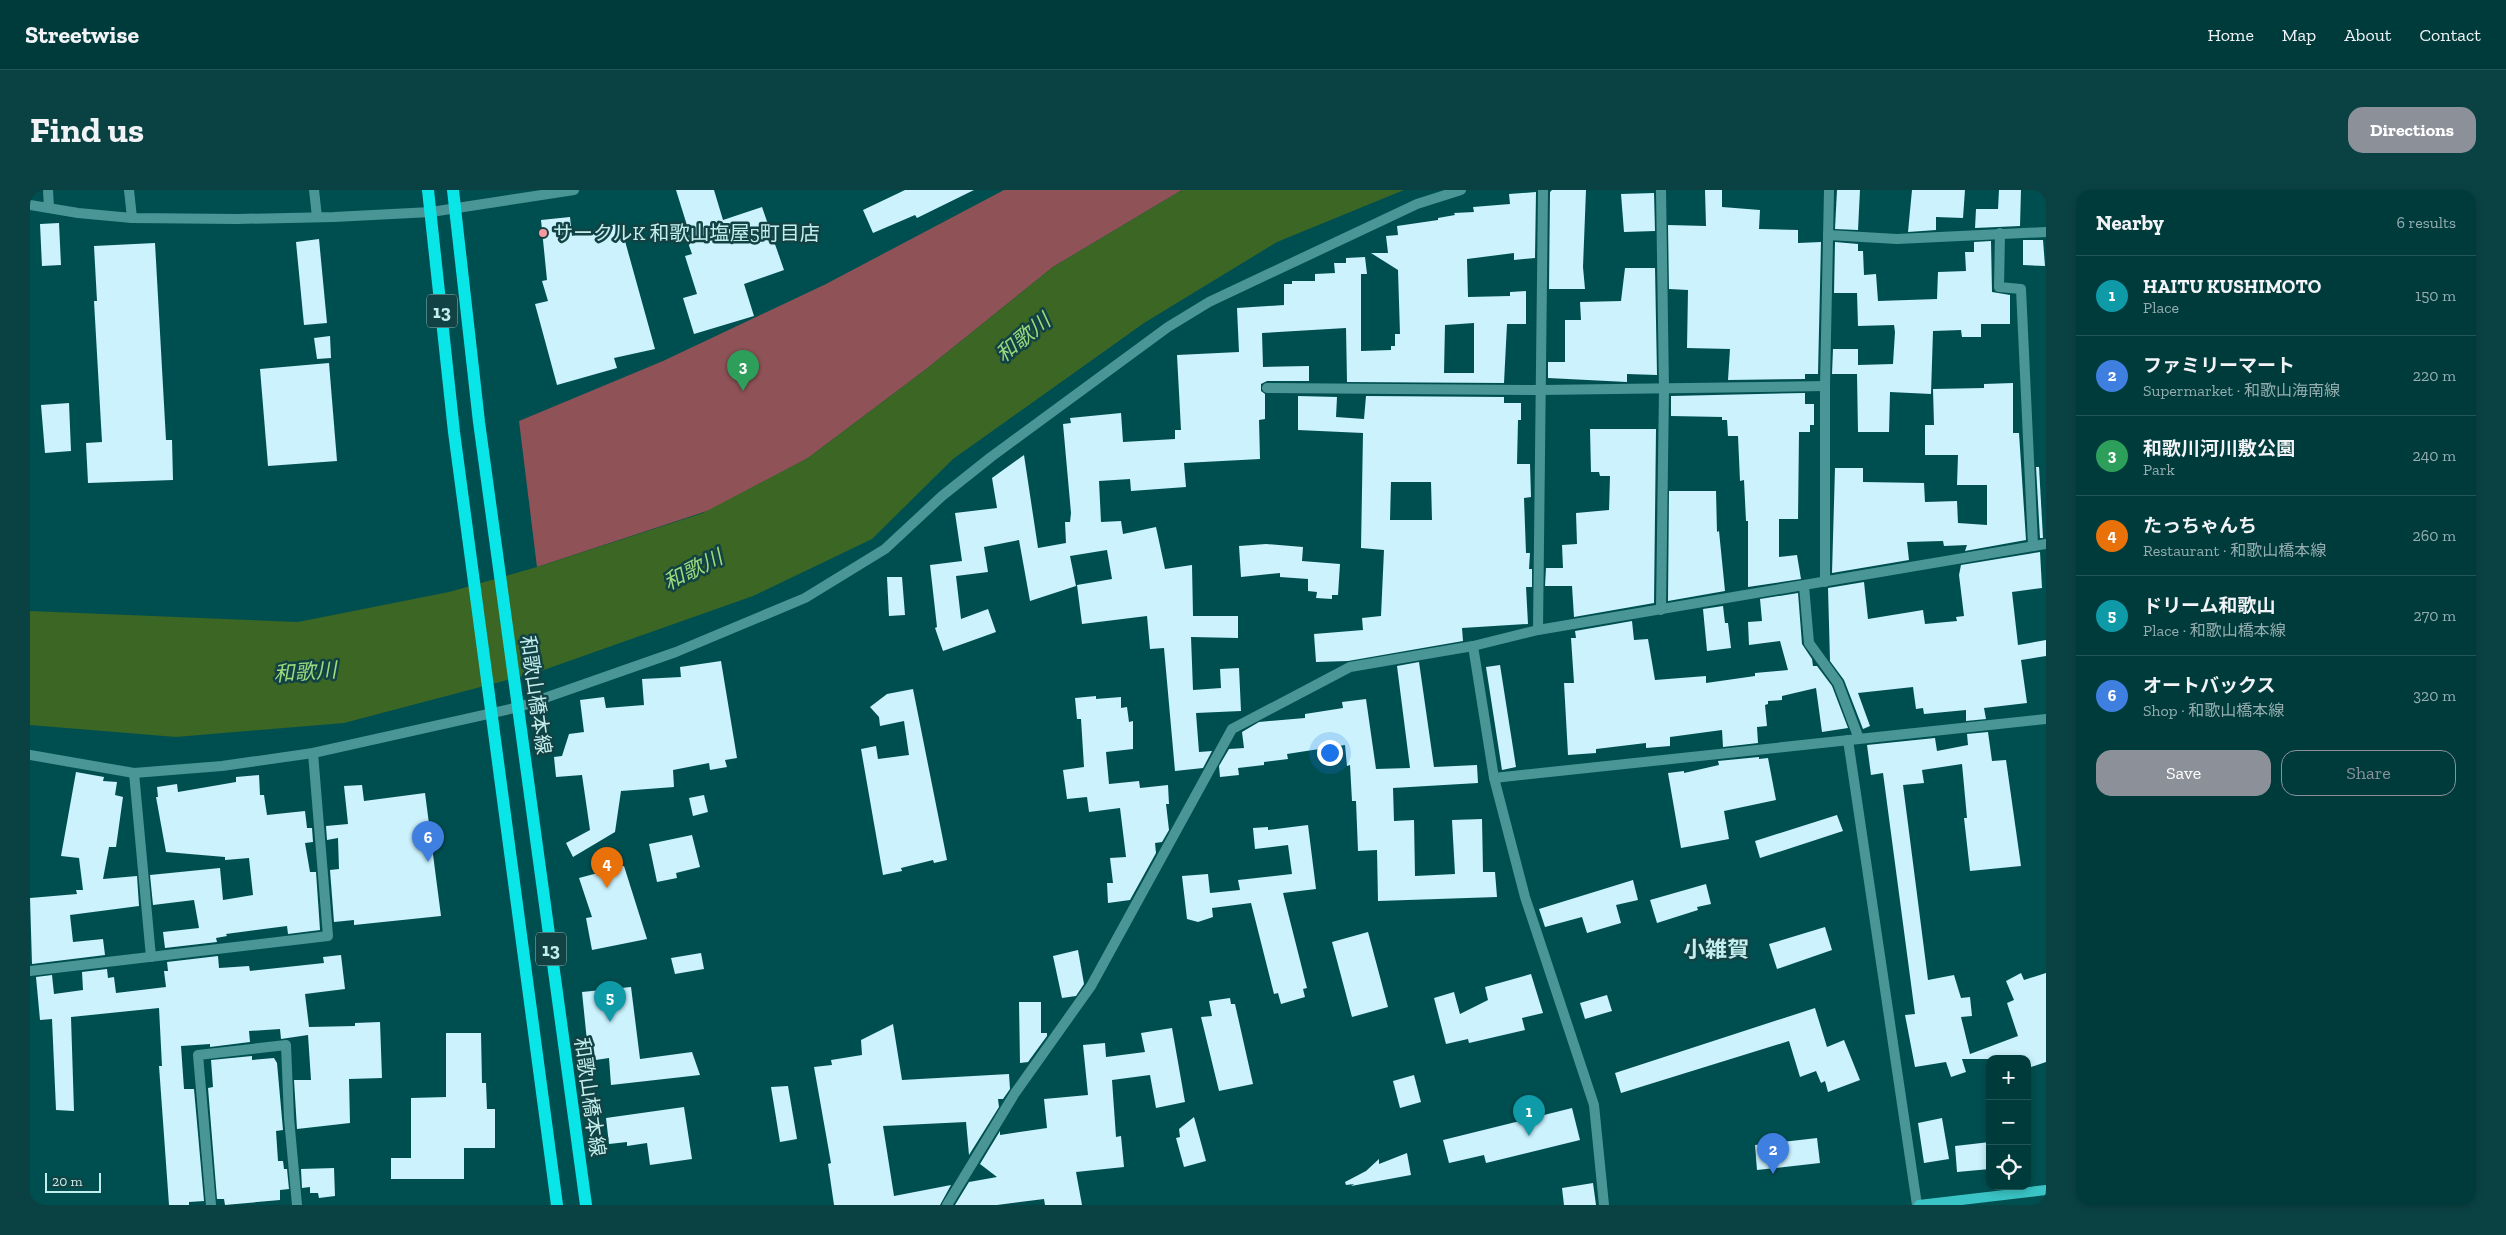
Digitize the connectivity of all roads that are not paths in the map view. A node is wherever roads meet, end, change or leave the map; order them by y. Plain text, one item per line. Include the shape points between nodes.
1 (48, 190) edge
2 (129, 190) edge
3 (314, 190) edge
4 (428, 190) edge
5 (453, 190) edge
6 (574, 190) edge
7 (1461, 190) edge
8 (1543, 190) edge
9 (1661, 190) edge
10 (1829, 190) edge
11 (30, 205) edge
12 (455, 207) junction
13 (49, 208) junction
14 (431, 212) junction
15 (318, 217) junction
16 (132, 218) junction
17 (2046, 232) edge
18 (2000, 233) junction
19 (1828, 235) junction
20 (1825, 386) junction
21 (1267, 388) dead end
22 (1664, 389) junction
23 (1541, 390) junction
24 (2046, 544) edge
25 (2033, 545) junction
26 (1825, 582) junction
27 (1804, 586) junction
28 (1662, 610) junction
29 (1538, 630) junction
30 (1473, 646) junction
31 (491, 706) junction
32 (518, 707) junction
33 (2046, 719) edge
34 (1859, 739) junction
35 (1848, 740) junction
36 (313, 753) junction
37 (30, 755) edge
38 (134, 773) junction
39 (1494, 778) junction
40 (151, 957) junction
41 (30, 971) edge
42 (2046, 1190) edge
43 (211, 1205) edge
44 (297, 1205) edge
45 (557, 1205) edge
46 (586, 1205) edge
47 (947, 1205) edge
48 (1604, 1205) edge
49 (1918, 1205) edge

1 - 13 street
2 - 16 street
3 - 15 street
4 - 14 main road, 13
5 - 12 main road, 和歌山橋本線 / 13
6 - 12 street
7 - 32 street via 1417,204 1209,302 1168,327 942,496 885,548 806,598 676,652
8 - 23 street
9 - 22 street
10 - 19 street
11 - 13 street
12 - 14 street
12 - 32 main road, 和歌山橋本線 / 13 via 479,422
13 - 16 street
14 - 15 street
14 - 31 main road, 13 via 454,432
15 - 16 street
17 - 18 street
18 - 19 street via 1896,239
18 - 25 street via 1999,287 2021,289
19 - 20 street
20 - 22 street
20 - 26 street
21 - 23 street
22 - 23 street
22 - 28 street
23 - 29 street
24 - 25 street
25 - 26 street
26 - 27 street
27 - 28 street
27 - 34 street via 1809,643 1838,684
28 - 29 street
29 - 30 street
30 - 39 street
30 - 47 street via 1350,667 1232,729 1091,986 1015,1093
31 - 32 street
31 - 36 street
31 - 45 main road, 13
32 - 46 main road, 和歌山橋本線 / 13
33 - 34 street
34 - 35 street
35 - 39 street
35 - 49 street
36 - 38 street via 222,766
36 - 40 street via 328,936
37 - 38 street
38 - 40 street
39 - 48 street via 1525,896 1594,1105
40 - 41 street
42 - 49 main road
43 - 44 street via 198,1055 286,1045

